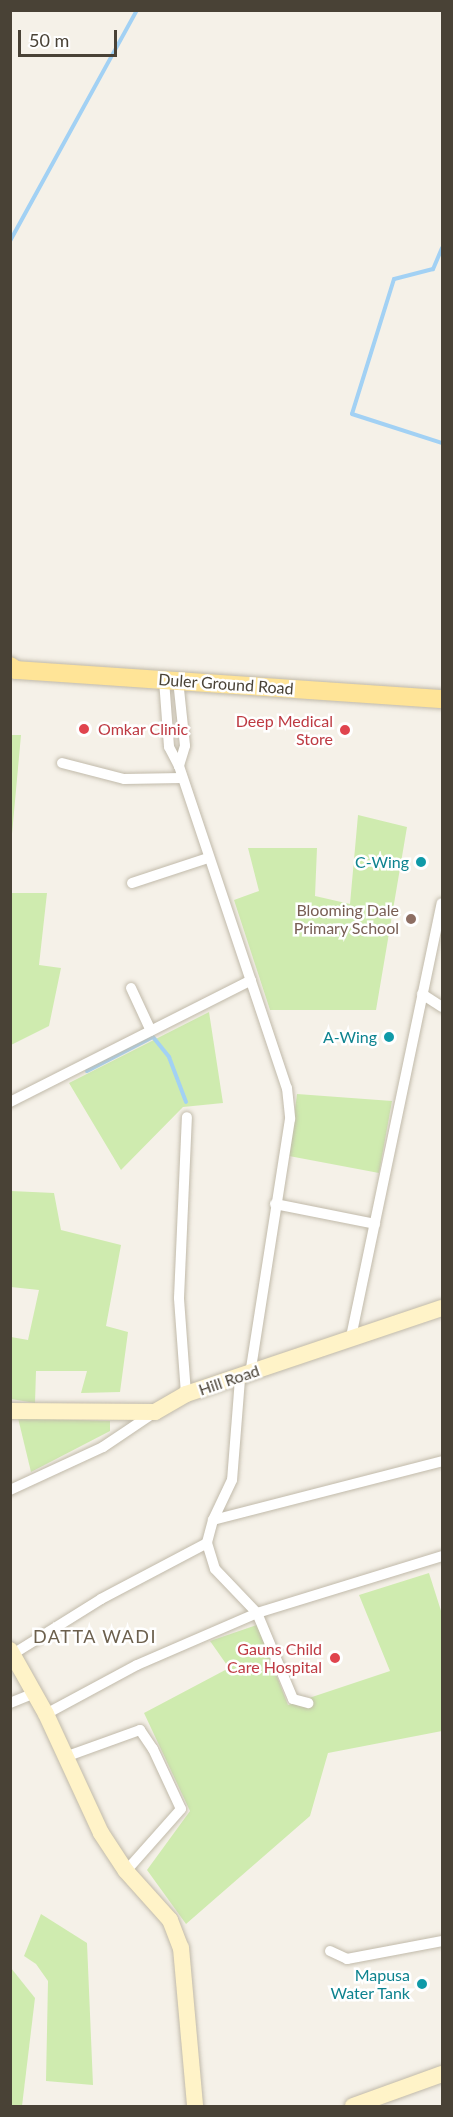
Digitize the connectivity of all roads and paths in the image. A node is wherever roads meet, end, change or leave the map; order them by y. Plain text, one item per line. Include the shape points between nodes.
1 (12, 670) edge
2 (171, 680) junction
3 (442, 699) edge
4 (62, 763) dead end
5 (182, 778) junction
6 (208, 858) junction
7 (132, 883) dead end
8 (442, 903) edge
9 (440, 926) edge
10 (251, 981) junction
11 (131, 988) dead end
12 (422, 994) junction
13 (442, 1007) edge
14 (151, 1031) junction
15 (10, 1102) edge
16 (187, 1117) dead end
17 (275, 1204) junction
18 (375, 1224) junction
19 (442, 1308) edge
20 (351, 1337) junction
21 (245, 1376) junction
22 (186, 1394) junction
23 (10, 1411) edge
24 (155, 1412) junction
25 (442, 1461) edge
26 (10, 1490) edge
27 (213, 1520) junction
28 (207, 1543) junction
29 (442, 1556) edge
30 (257, 1613) junction
31 (12, 1652) edge
32 (35, 1693) junction
33 (10, 1703) edge
34 (308, 1703) dead end
35 (46, 1714) junction
36 (65, 1757) junction
37 (126, 1871) junction
38 (442, 1941) edge
39 (330, 1951) dead end
40 (442, 2074) edge
41 (195, 2106) edge
42 (353, 2106) edge

1 - 2 main road, Duler Ground Road
2 - 3 main road, Duler Ground Road
2 - 5 street via 185,746 180,766
4 - 5 street via 124,779
5 - 6 street
6 - 7 street
6 - 10 street
8 - 9 street
9 - 12 street
10 - 14 street
10 - 17 street via 287,1088 290,1119
11 - 14 street
12 - 13 street
12 - 18 street
14 - 15 street
16 - 22 street via 179,1298
17 - 18 street
17 - 21 street
18 - 20 street
19 - 20 street, Hill Road
20 - 21 street, Hill Road
21 - 22 street, Hill Road
21 - 27 street via 232,1480
22 - 24 street, Hill Road
23 - 24 street
24 - 26 street via 103,1447
25 - 27 street
27 - 28 street
28 - 30 street via 215,1569
28 - 31 street
29 - 30 street
30 - 34 street via 293,1699
30 - 35 street via 137,1665
31 - 32 street
32 - 33 street
32 - 35 street
35 - 36 street
36 - 37 street via 101,1833
36 - 37 street via 140,1730 153,1749 181,1809
37 - 41 street via 170,1920 181,1947
38 - 39 street via 347,1959
40 - 42 street

